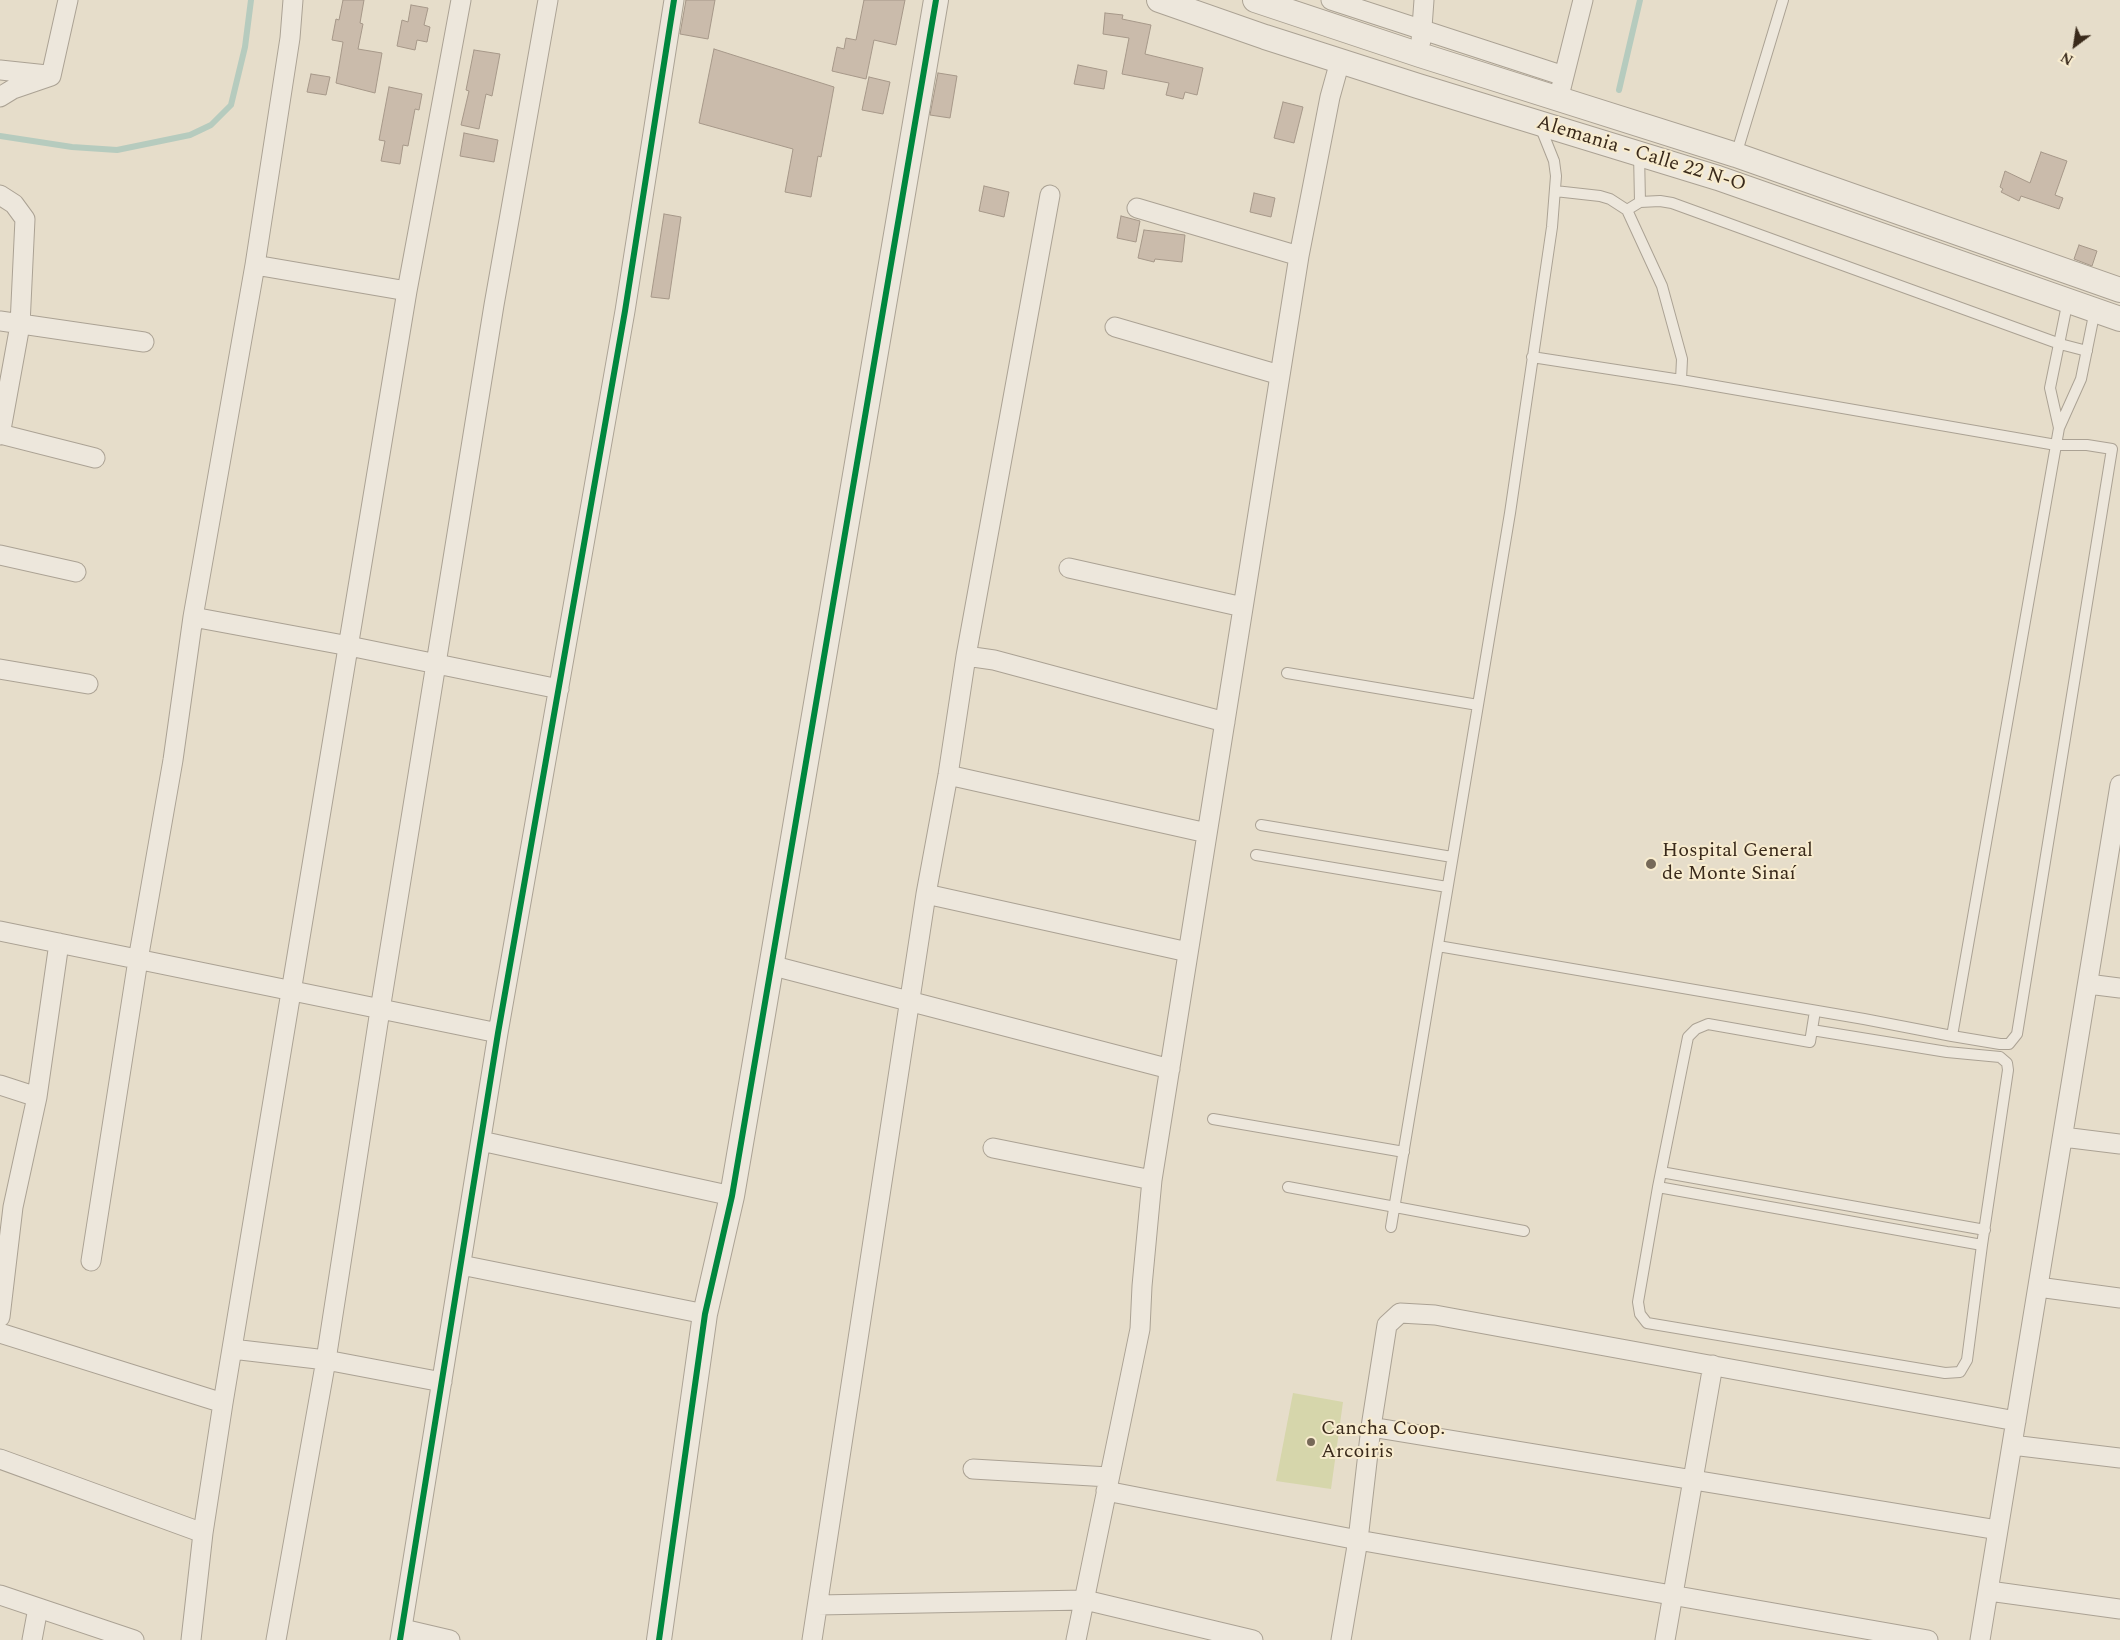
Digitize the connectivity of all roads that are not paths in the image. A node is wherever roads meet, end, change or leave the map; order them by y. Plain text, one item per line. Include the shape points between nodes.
1 (68, 0) edge
2 (294, 0) edge
3 (461, 0) edge
4 (548, 0) edge
5 (674, 0) edge
6 (936, 0) edge
7 (1159, 0) edge
8 (1330, 0) edge
9 (1424, 0) edge
10 (1583, 0) edge
11 (1783, 0) edge
12 (1266, 2) edge
13 (1422, 30) junction
14 (1420, 55) junction
15 (1340, 61) junction
16 (0, 70) edge
17 (51, 76) junction
18 (1561, 87) junction
19 (0, 97) edge
20 (1538, 122) junction
21 (1638, 152) junction
22 (1736, 155) junction
23 (1555, 191) junction
24 (1050, 194) dead end
25 (0, 195) edge
26 (1640, 202) junction
27 (1137, 208) dead end
28 (1628, 210) junction
29 (1299, 256) junction
30 (255, 264) junction
31 (2120, 290) edge
32 (407, 291) junction
33 (2068, 299) junction
34 (2095, 309) junction
35 (2120, 319) edge
36 (0, 321) edge
37 (20, 324) junction
38 (1115, 328) dead end
39 (144, 342) dead end
40 (2060, 344) junction
41 (2087, 351) junction
42 (1532, 357) junction
43 (1280, 375) junction
44 (1681, 380) junction
45 (2059, 428) junction
46 (0, 434) edge
47 (2056, 445) junction
48 (94, 458) dead end
49 (0, 555) edge
50 (1069, 568) dead end
51 (76, 572) dead end
52 (1243, 607) junction
53 (193, 618) junction
54 (348, 646) junction
55 (966, 656) junction
56 (436, 664) junction
57 (0, 669) edge
58 (1287, 672) dead end
59 (88, 684) dead end
60 (559, 689) junction
61 (1478, 705) junction
62 (1225, 722) junction
63 (948, 775) junction
64 (2120, 785) edge
65 (1261, 825) dead end
66 (2116, 828) edge
67 (1207, 833) junction
68 (1256, 855) dead end
69 (1452, 857) junction
70 (1447, 888) junction
71 (926, 894) junction
72 (0, 931) edge
73 (59, 944) junction
74 (1438, 946) junction
75 (1188, 952) junction
76 (138, 960) junction
77 (770, 965) junction
78 (2088, 984) junction
79 (2120, 988) edge
80 (293, 991) junction
81 (909, 1001) junction
82 (380, 1010) junction
83 (1815, 1011) junction
84 (1812, 1030) junction
85 (498, 1033) junction
86 (1952, 1036) junction
87 (1170, 1069) junction
88 (0, 1085) edge
89 (38, 1097) junction
90 (1212, 1119) dead end
91 (2063, 1137) junction
92 (481, 1141) junction
93 (2120, 1144) edge
94 (993, 1148) dead end
95 (1404, 1152) junction
96 (1661, 1172) junction
97 (1152, 1180) junction
98 (1288, 1187) dead end
99 (1658, 1187) junction
100 (732, 1196) junction
101 (6, 1206) edge
102 (1394, 1206) junction
103 (1391, 1227) dead end
104 (1524, 1230) dead end
105 (1984, 1230) junction
106 (1982, 1245) junction
107 (91, 1261) dead end
108 (461, 1265) junction
109 (2038, 1287) junction
110 (2120, 1298) edge
111 (705, 1314) junction
112 (0, 1317) edge
113 (0, 1333) edge
114 (232, 1349) junction
115 (326, 1360) junction
116 (1713, 1365) junction
117 (442, 1382) junction
118 (223, 1402) junction
119 (2016, 1421) junction
120 (1371, 1427) junction
121 (2012, 1446) junction
122 (2120, 1458) edge
123 (0, 1459) edge
124 (973, 1469) dead end
125 (1691, 1481) junction
126 (1107, 1484) junction
127 (1998, 1530) junction
128 (203, 1533) junction
129 (1358, 1540) junction
130 (1989, 1591) junction
131 (0, 1595) edge
132 (1672, 1595) junction
133 (1085, 1600) junction
134 (818, 1605) junction
135 (38, 1608) junction
136 (2120, 1609) edge
137 (402, 1635) edge
138 (32, 1640) edge
139 (134, 1640) edge
140 (191, 1640) edge
141 (276, 1640) edge
142 (450, 1640) edge
143 (659, 1640) edge
144 (812, 1640) edge
145 (1076, 1640) edge
146 (1253, 1640) edge
147 (1341, 1640) edge
148 (1665, 1640) edge
149 (1928, 1640) edge
150 (1980, 1640) edge

1 - 17 street
2 - 30 street
3 - 32 street
4 - 56 street via 494,305
5 - 60 street via 626,311
6 - 77 street
7 - 15 street, Alemania - Calle 22 N-O
8 - 13 street
9 - 13 street
10 - 18 street
11 - 22 lane
12 - 14 street, Alemania - Calle 22 N-O
13 - 14 street
13 - 18 street
14 - 18 street, Alemania - Calle 22 N-O
15 - 20 street, Alemania - Calle 22 N-O
15 - 29 street
16 - 17 street
17 - 19 street
18 - 22 street, Alemania - Calle 22 N-O
20 - 21 street, Alemania - Calle 22 N-O
20 - 23 lane via 1554,162
21 - 26 lane
21 - 33 street, Alemania - Calle 22 N-O
22 - 31 street, Alemania - Calle 22 N-O
23 - 28 lane via 1600,196
23 - 42 lane
24 - 55 street
25 - 37 street via 14,204 25,219
26 - 28 lane
26 - 40 lane via 1672,203
27 - 29 street
28 - 44 lane via 1662,286 1682,358
29 - 43 street
30 - 32 street
30 - 53 street
32 - 54 street
33 - 34 street, Alemania - Calle 22 N-O
33 - 40 lane
34 - 35 street, Alemania - Calle 22 N-O
34 - 41 lane
36 - 37 street
37 - 39 street
37 - 46 street
38 - 43 street
40 - 41 lane
40 - 45 lane via 2050,388
41 - 45 lane via 2081,379
42 - 44 lane
42 - 61 lane
43 - 52 street
44 - 47 lane
45 - 47 lane
46 - 48 street
47 - 86 lane
47 - 86 lane via 2112,449 2017,1034 2009,1044
49 - 51 street
50 - 52 street
52 - 62 street
53 - 54 street
53 - 76 street via 173,760
54 - 56 street
54 - 80 street
55 - 62 street via 994,660
55 - 63 street
56 - 60 street
56 - 82 street
57 - 59 street
58 - 61 lane
60 - 85 street
61 - 69 lane
62 - 67 street
63 - 67 street
63 - 71 street
64 - 66 street
65 - 69 lane
66 - 78 street
67 - 75 street
68 - 70 lane
69 - 70 lane
70 - 74 lane
71 - 75 street
71 - 81 street
72 - 73 street
73 - 76 street
73 - 89 street
74 - 83 lane
74 - 95 lane
75 - 87 street
76 - 80 street
76 - 107 street
77 - 81 street
77 - 100 street
78 - 79 street
78 - 91 street
80 - 82 street
80 - 114 street
81 - 87 street
81 - 134 street
82 - 85 street
82 - 115 street
83 - 84 lane
83 - 86 lane
84 - 96 lane via 1810,1042 1708,1024 1688,1036
84 - 105 lane via 1947,1052 2000,1057 2007,1063
85 - 92 street
87 - 97 street
88 - 89 street
89 - 101 street
90 - 95 lane
91 - 93 street
91 - 109 street
92 - 100 street
92 - 108 street
94 - 97 street
95 - 102 lane
96 - 99 lane
96 - 105 lane
97 - 126 street via 1140,1328
98 - 102 lane
99 - 106 lane
99 - 106 lane via 1638,1302 1640,1314 1647,1323 1945,1373 1960,1372 1968,1360
100 - 111 street
101 - 112 street
102 - 103 lane
102 - 104 lane
105 - 106 lane
108 - 111 street
108 - 117 street
109 - 110 street
109 - 119 street
111 - 143 street
113 - 118 street
114 - 115 street
114 - 118 street
115 - 117 street
115 - 141 street
116 - 119 street
116 - 120 street via 1436,1315 1400,1313 1387,1326
116 - 125 street
117 - 137 street
118 - 128 street
119 - 121 street
120 - 125 street
120 - 129 street
121 - 122 street
121 - 127 street
123 - 128 street
124 - 126 street
125 - 127 street
125 - 132 street
126 - 129 street
126 - 133 street
127 - 130 street
128 - 140 street
129 - 132 street
129 - 147 street
130 - 136 street
130 - 150 street
131 - 135 street
132 - 148 street
132 - 149 street
133 - 134 street
133 - 145 street
133 - 146 street
134 - 144 street
135 - 138 street
135 - 139 street
137 - 142 street

